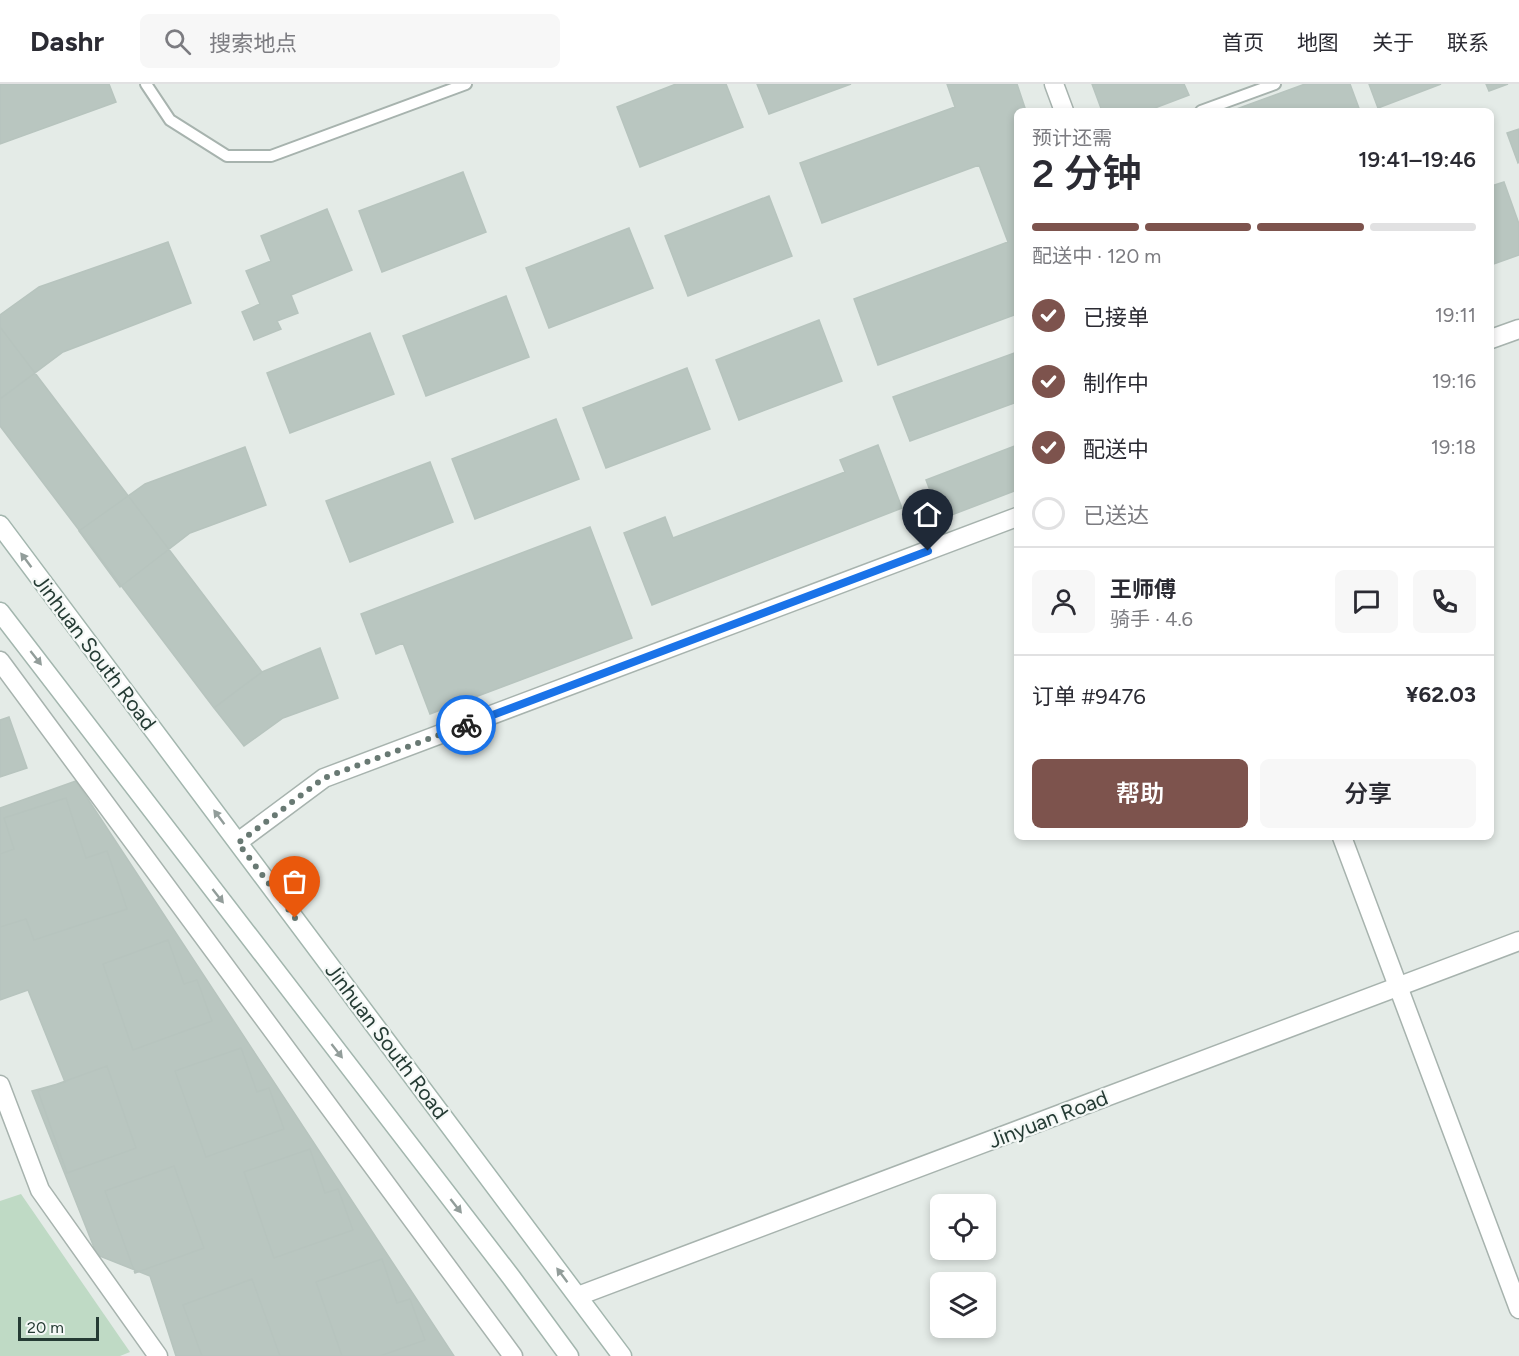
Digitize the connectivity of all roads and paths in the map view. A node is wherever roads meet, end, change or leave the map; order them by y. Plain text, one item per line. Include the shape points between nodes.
1 (146, 84) edge
2 (466, 84) edge
3 (1054, 84) edge
4 (1275, 84) edge
5 (1063, 108) edge
6 (1209, 108) edge
7 (1519, 329) edge
8 (1494, 338) edge
9 (1014, 518) edge
10 (0, 525) edge
11 (0, 612) edge
12 (0, 661) edge
13 (1343, 840) edge
14 (238, 843) junction
15 (1519, 942) edge
16 (1399, 987) junction
17 (0, 1085) edge
18 (578, 1296) junction
19 (1519, 1309) edge
20 (158, 1356) edge
21 (513, 1356) edge
22 (569, 1356) edge
23 (622, 1356) edge

1 - 2 lane via 170,120 227,156 271,156
3 - 5 street
4 - 6 lane
7 - 8 street
9 - 14 street via 324,778
14 -> 10 street, Jinhuan South Road
11 -> 22 street
12 - 21 street
13 - 16 street
18 -> 14 street, Jinhuan South Road
15 - 16 street, Jinyuan Road
16 - 18 street, Jinyuan Road
16 - 19 street
17 - 20 street via 40,1190
18 - 23 street, Jinhuan South Road

